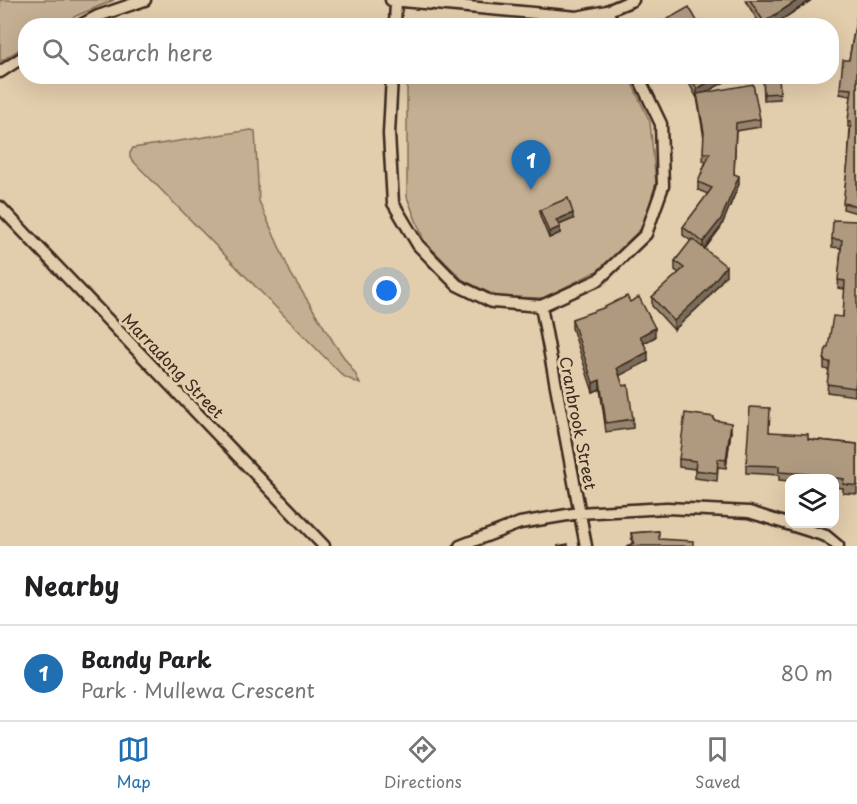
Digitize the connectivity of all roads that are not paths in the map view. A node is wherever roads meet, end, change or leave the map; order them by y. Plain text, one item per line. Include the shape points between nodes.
1 (145, 0) edge
2 (391, 0) edge
3 (633, 0) edge
4 (396, 1) edge
5 (607, 11) junction
6 (94, 18) edge
7 (395, 18) edge
8 (610, 18) edge
9 (18, 60) edge
10 (0, 72) edge
11 (392, 84) edge
12 (642, 84) edge
13 (0, 207) edge
14 (541, 306) junction
15 (579, 513) junction
16 (324, 546) edge
17 (460, 546) edge
18 (586, 546) edge
19 (838, 546) edge

1 - 6 street
2 - 4 street
3 - 5 street
4 - 5 street via 577,16
4 - 7 street
5 - 8 street
9 - 10 street
11 - 14 street via 389,134 393,203 418,245 457,285 492,302
12 - 14 street via 661,124 663,186 646,234 598,280
13 - 16 street, Marradong Street
14 - 15 street, Cranbrook Street
15 - 17 street via 520,523
15 - 18 street, Cranbrook Street
15 - 19 street via 667,508 749,512 826,536

